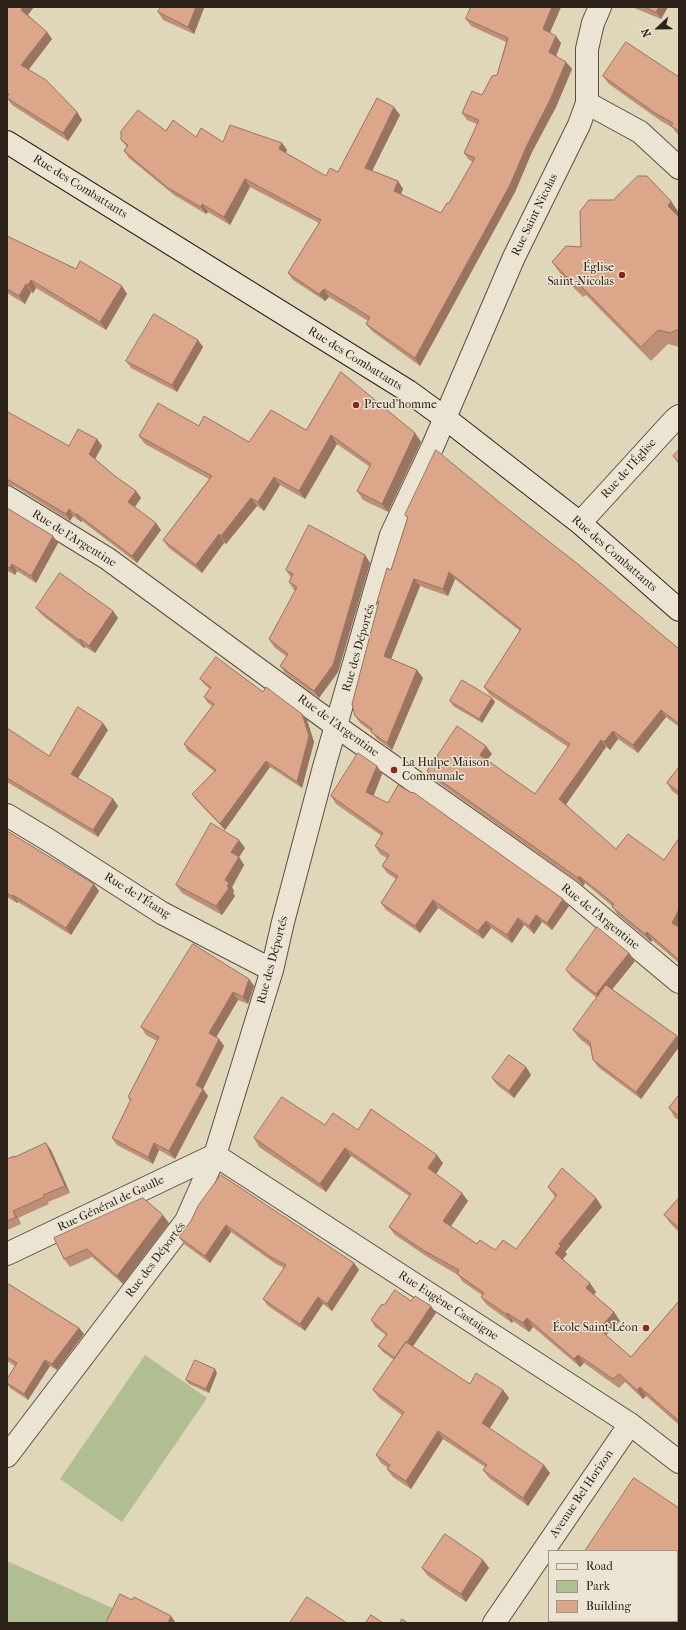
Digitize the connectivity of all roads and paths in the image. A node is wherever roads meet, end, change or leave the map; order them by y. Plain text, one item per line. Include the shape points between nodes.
1 (600, 7) edge
2 (587, 103) junction
3 (7, 142) edge
4 (679, 168) edge
5 (679, 416) edge
6 (445, 418) junction
7 (7, 497) edge
8 (580, 523) junction
9 (679, 610) edge
10 (336, 726) junction
11 (7, 815) edge
12 (272, 970) junction
13 (679, 982) edge
14 (215, 1155) junction
15 (7, 1254) edge
16 (630, 1424) junction
17 (7, 1456) edge
18 (679, 1462) edge
19 (494, 1623) edge

1 - 2 street, Rue Saint Nicolas via 587,49
2 - 4 street via 640,132
2 - 6 street, Rue Saint Nicolas via 579,125 514,256
3 - 6 street, Rue des Combattants via 401,387
5 - 8 street, Rue de l'Église
6 - 8 street, Rue des Combattants
6 - 10 street, Rue des Déportés via 391,535
7 - 10 street, Rue de l'Argentine via 108,559
8 - 9 street, Rue des Combattants
10 - 12 street, Rue des Déportés
10 - 13 street, Rue de l'Argentine via 570,891
11 - 12 street, Rue de l'Étang via 162,913
12 - 14 street, Rue des Déportés
14 - 15 street, Rue Général de Gaulle
14 - 16 street, Rue Eugène Castaigne
14 - 17 street, Rue des Déportés via 186,1221
16 - 18 street, Rue Eugène Castaigne
16 - 19 street, Avenue Bel Horizon

